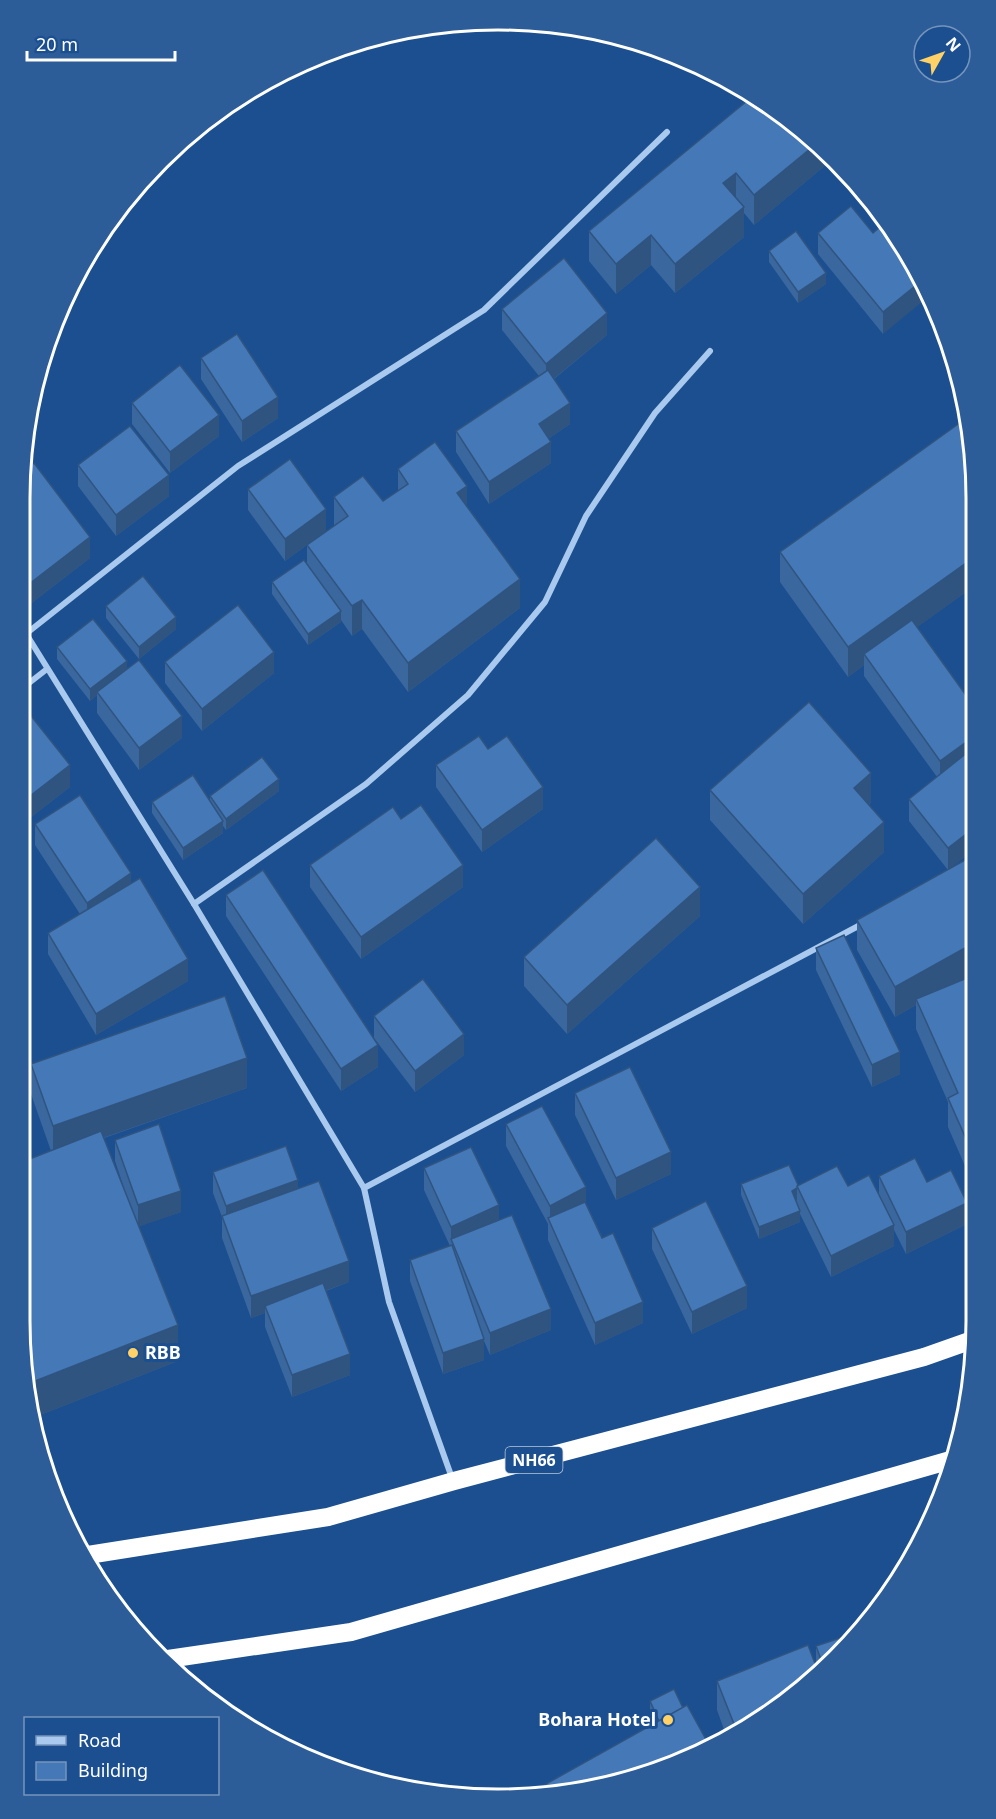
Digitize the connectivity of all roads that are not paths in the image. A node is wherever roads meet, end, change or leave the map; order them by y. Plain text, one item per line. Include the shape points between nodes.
1 (667, 132) dead end
2 (710, 351) dead end
3 (30, 631) edge
4 (30, 638) edge
5 (47, 669) junction
6 (30, 682) edge
7 (194, 904) junction
8 (869, 920) edge
9 (364, 1188) junction
10 (965, 1343) edge
11 (944, 1462) edge
12 (454, 1481) junction
13 (93, 1554) edge
14 (173, 1658) edge

1 - 3 street via 484,310 238,466
2 - 7 street via 655,413 586,516 545,602 468,695 366,784
4 - 5 street
5 - 6 street
5 - 7 street
7 - 9 street
8 - 9 street
9 - 12 street via 389,1302
10 - 12 highway, NH66
11 - 14 highway via 351,1632
12 - 13 highway, NH66 via 328,1517

